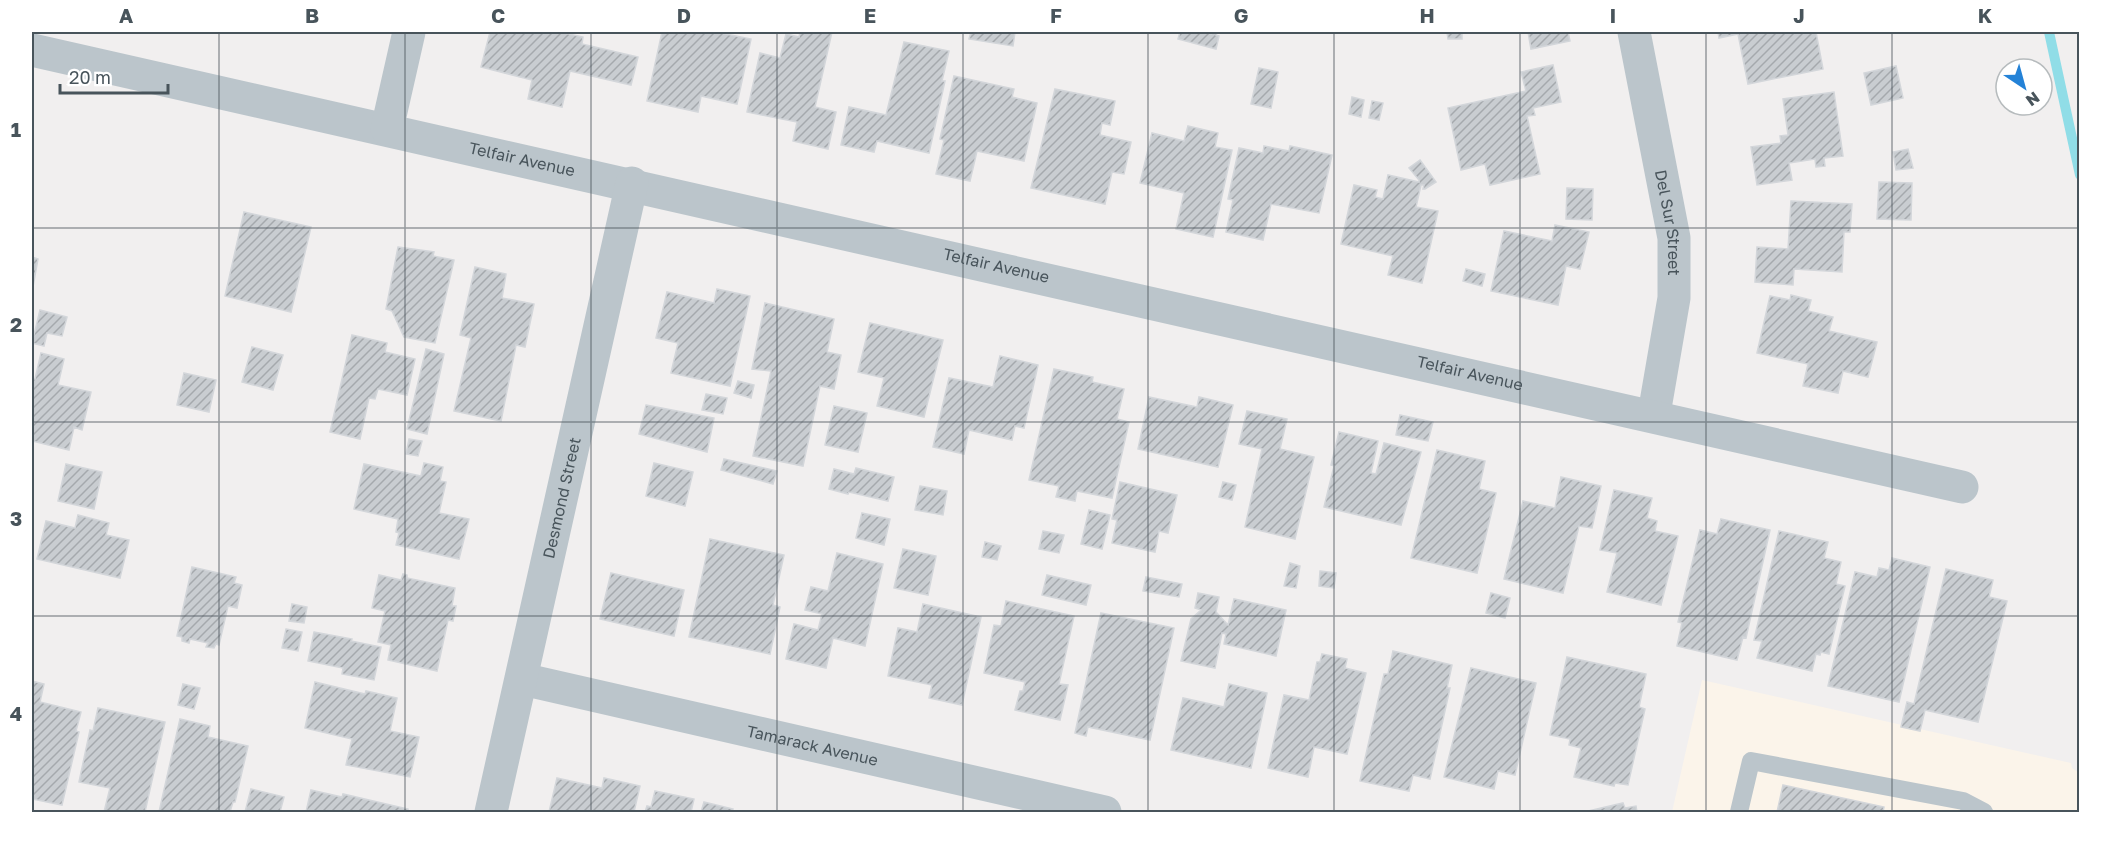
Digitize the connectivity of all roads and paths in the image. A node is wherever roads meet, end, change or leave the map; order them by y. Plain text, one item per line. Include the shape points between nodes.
1 (409, 32) edge
2 (1634, 32) edge
3 (32, 50) edge
4 (387, 129) junction
5 (632, 183) junction
6 (1654, 414) junction
7 (1962, 487) dead end
8 (522, 679) junction
9 (491, 813) edge
10 (1105, 813) edge
11 (1739, 813) edge
12 (1984, 813) edge

1 - 4 street
2 - 6 street, Del Sur Street via 1674,238 1674,298
3 - 4 street, Telfair Avenue
4 - 5 street, Telfair Avenue
5 - 6 street, Telfair Avenue
5 - 8 street, Desmond Street
6 - 7 street, Telfair Avenue
8 - 9 street, Desmond Street
8 - 10 street, Tamarack Avenue
11 - 12 lane via 1751,761 1963,801

